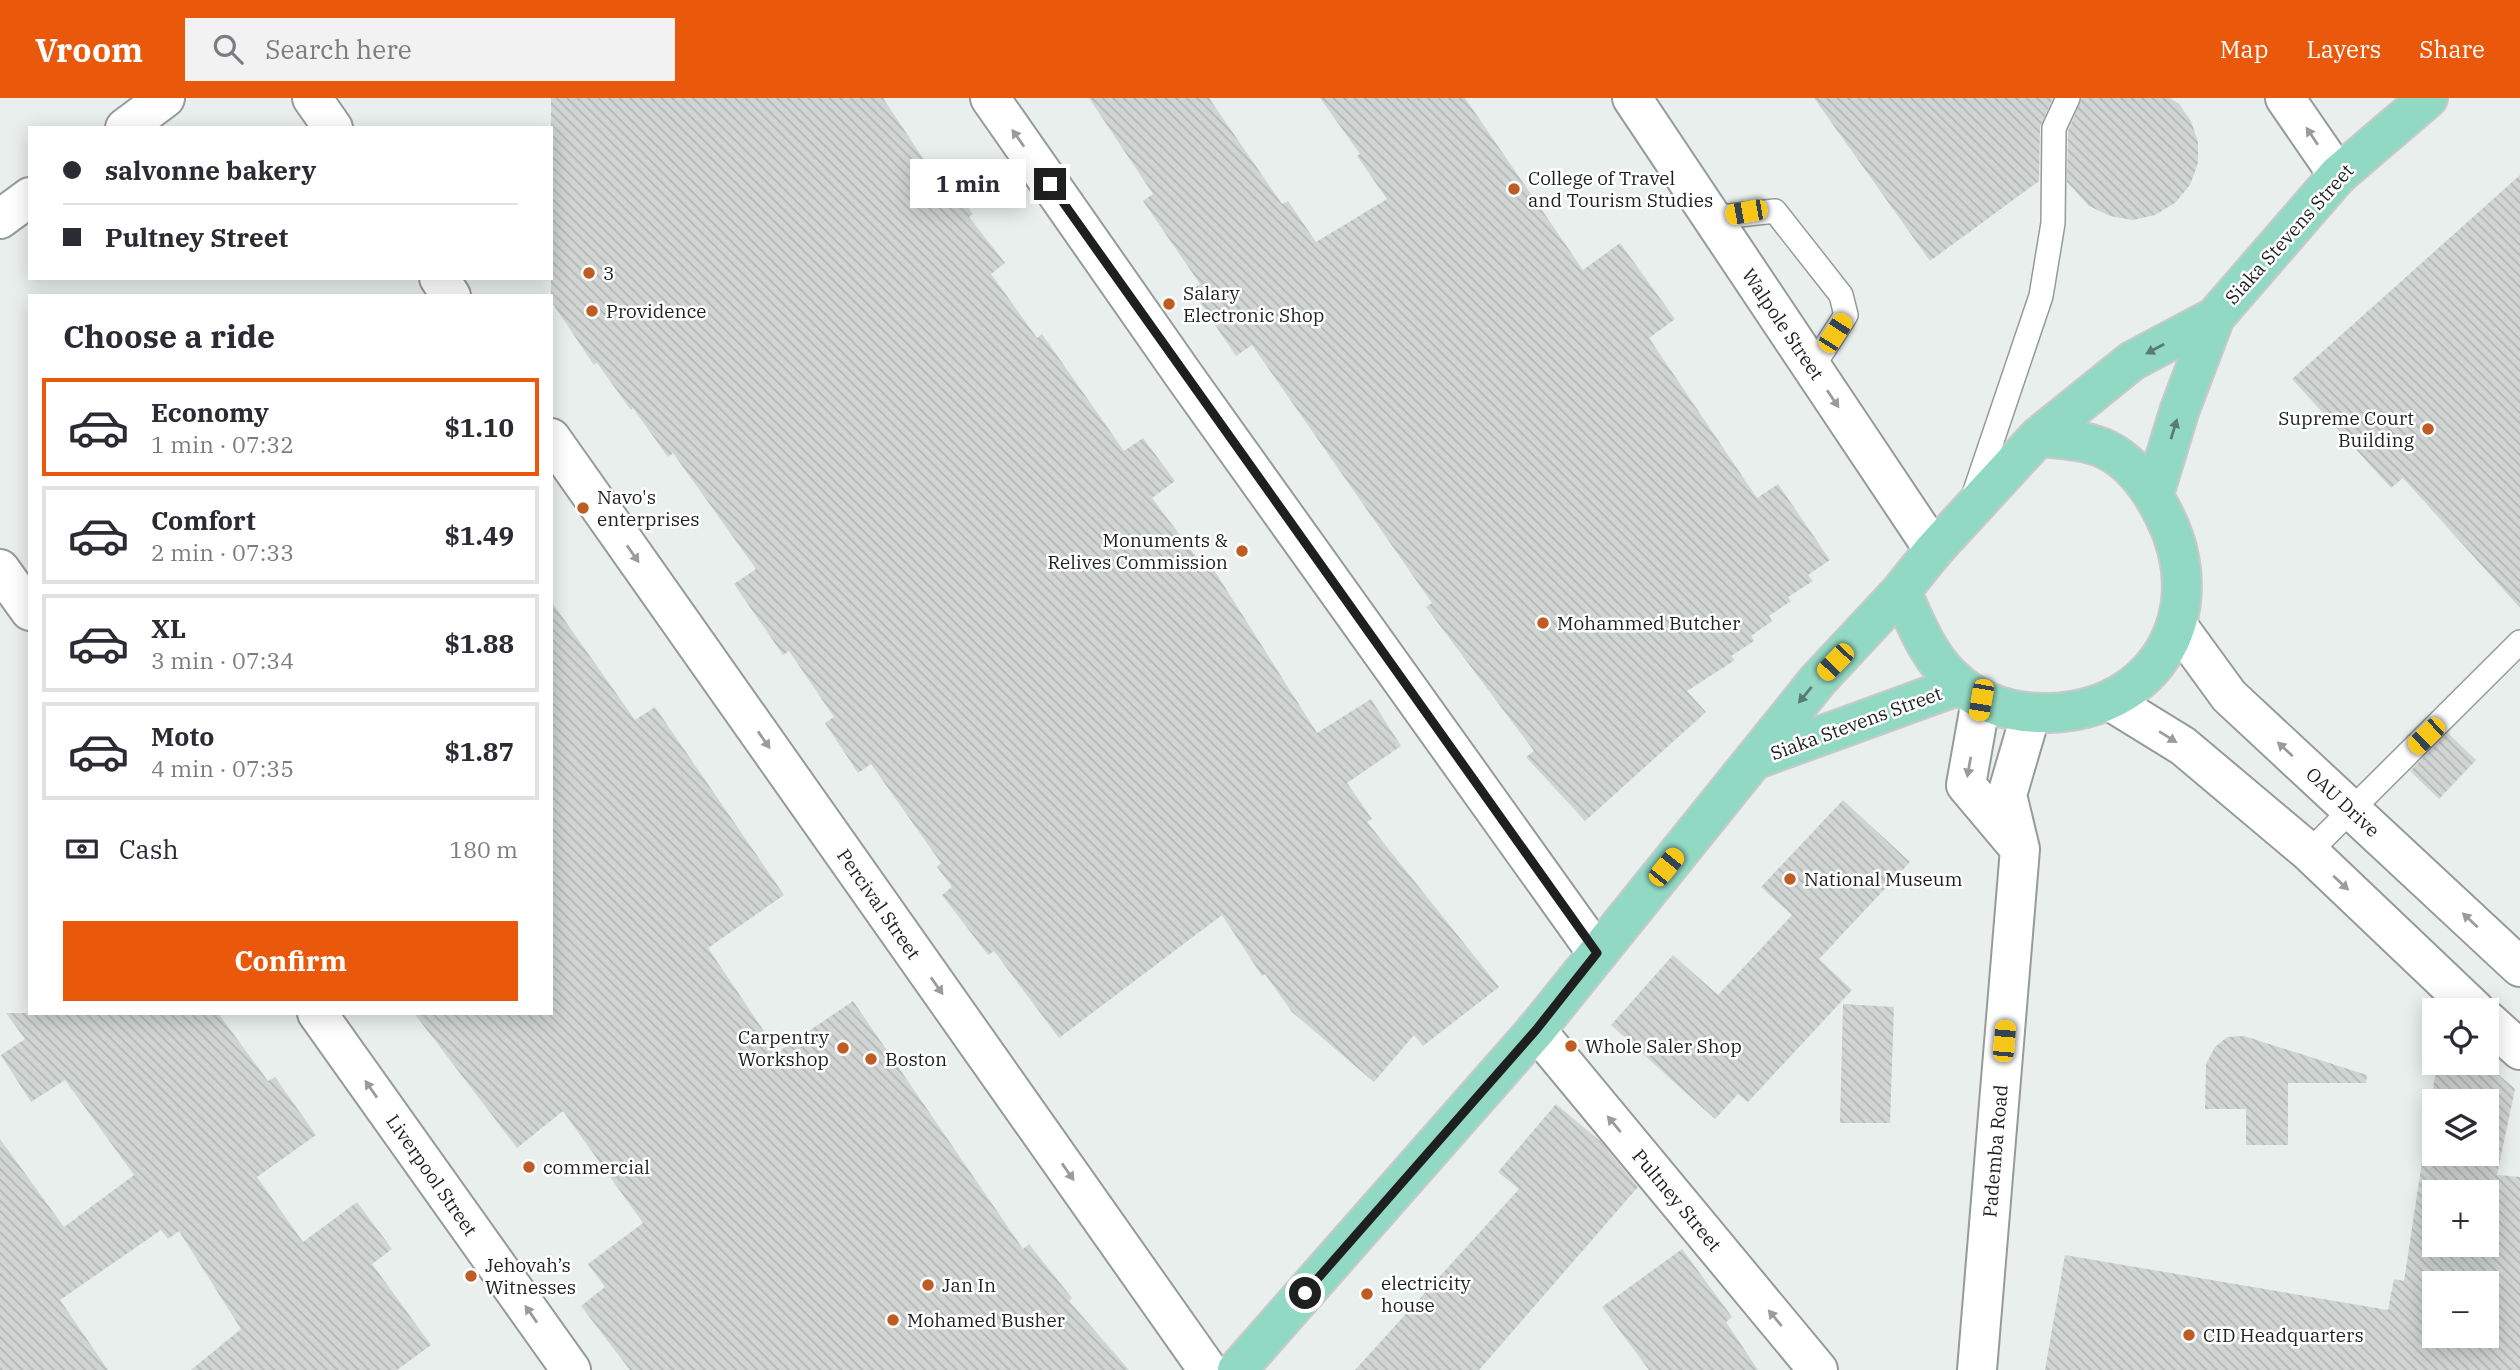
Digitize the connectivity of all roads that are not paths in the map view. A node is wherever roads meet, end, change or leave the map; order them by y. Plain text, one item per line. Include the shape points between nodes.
1 (165, 98) edge
2 (312, 98) edge
3 (990, 98) edge
4 (1632, 98) edge
5 (2068, 98) edge
6 (2285, 98) edge
7 (2428, 98) edge
8 (127, 126) edge
9 (332, 126) edge
10 (2338, 175) junction
11 (28, 198) edge
12 (1712, 218) junction
13 (0, 219) edge
14 (2215, 317) junction
15 (1812, 368) junction
16 (2038, 437) junction
17 (553, 441) edge
18 (2154, 494) junction
19 (1968, 513) junction
20 (1934, 550) junction
21 (0, 569) edge
22 (1901, 591) junction
23 (28, 608) edge
24 (2178, 626) junction
25 (2520, 642) edge
26 (1971, 692) junction
27 (2109, 701) junction
28 (2031, 713) junction
29 (1752, 760) junction
30 (2351, 810) junction
31 (2020, 849) junction
32 (2309, 852) junction
33 (1597, 953) junction
34 (2520, 967) edge
35 (2462, 998) edge
36 (318, 1015) edge
37 (1536, 1030) junction
38 (2499, 1031) edge
39 (2520, 1050) edge
40 (571, 1370) edge
41 (1208, 1370) edge
42 (1237, 1370) edge
43 (1818, 1370) edge
44 (1977, 1370) edge

1 - 8 street
2 - 9 street
33 -> 3 street
4 - 12 street, Walpole Street
5 - 19 lane via 2054,128 2053,223 2041,296
10 -> 6 street
7 - 10 main road, Siaka Stevens Street
10 - 14 main road, Siaka Stevens Street
11 - 13 street
12 - 15 street, Walpole Street
12 - 15 lane via 1776,211 1841,295 1846,315
14 -> 16 main road, Siaka Stevens Street via 2132,361
18 -> 14 main road, Siaka Stevens Street
15 -> 20 street, Walpole Street
16 - 18 main road via 2092,444 2130,465
16 - 19 main road, Siaka Stevens Street
17 -> 41 street, Percival Street
18 - 24 main road via 2176,539 2185,579
19 - 20 main road, Siaka Stevens Street
20 - 22 main road, Siaka Stevens Street
21 - 23 street
22 - 26 main road via 1932,654
22 -> 29 main road, Siaka Stevens Street
24 - 27 main road via 2162,657 2139,682
30 -> 24 street, OAU Drive via 2230,696
25 - 30 lane
26 - 28 main road via 2012,712
26 - 29 main road, Siaka Stevens Street
26 -> 31 street via 1966,785
27 - 28 main road via 2070,713
27 -> 32 street via 2183,746
28 - 31 street, Pademba Road via 2007,795
29 - 33 main road, Siaka Stevens Street
30 - 32 lane
34 -> 30 street, OAU Drive
31 - 44 street, Pademba Road
32 -> 35 street
33 - 37 main road, Siaka Stevens Street
40 -> 36 street, Liverpool Street
37 - 42 main road, Siaka Stevens Street
43 -> 37 street, Pultney Street
38 - 39 street

